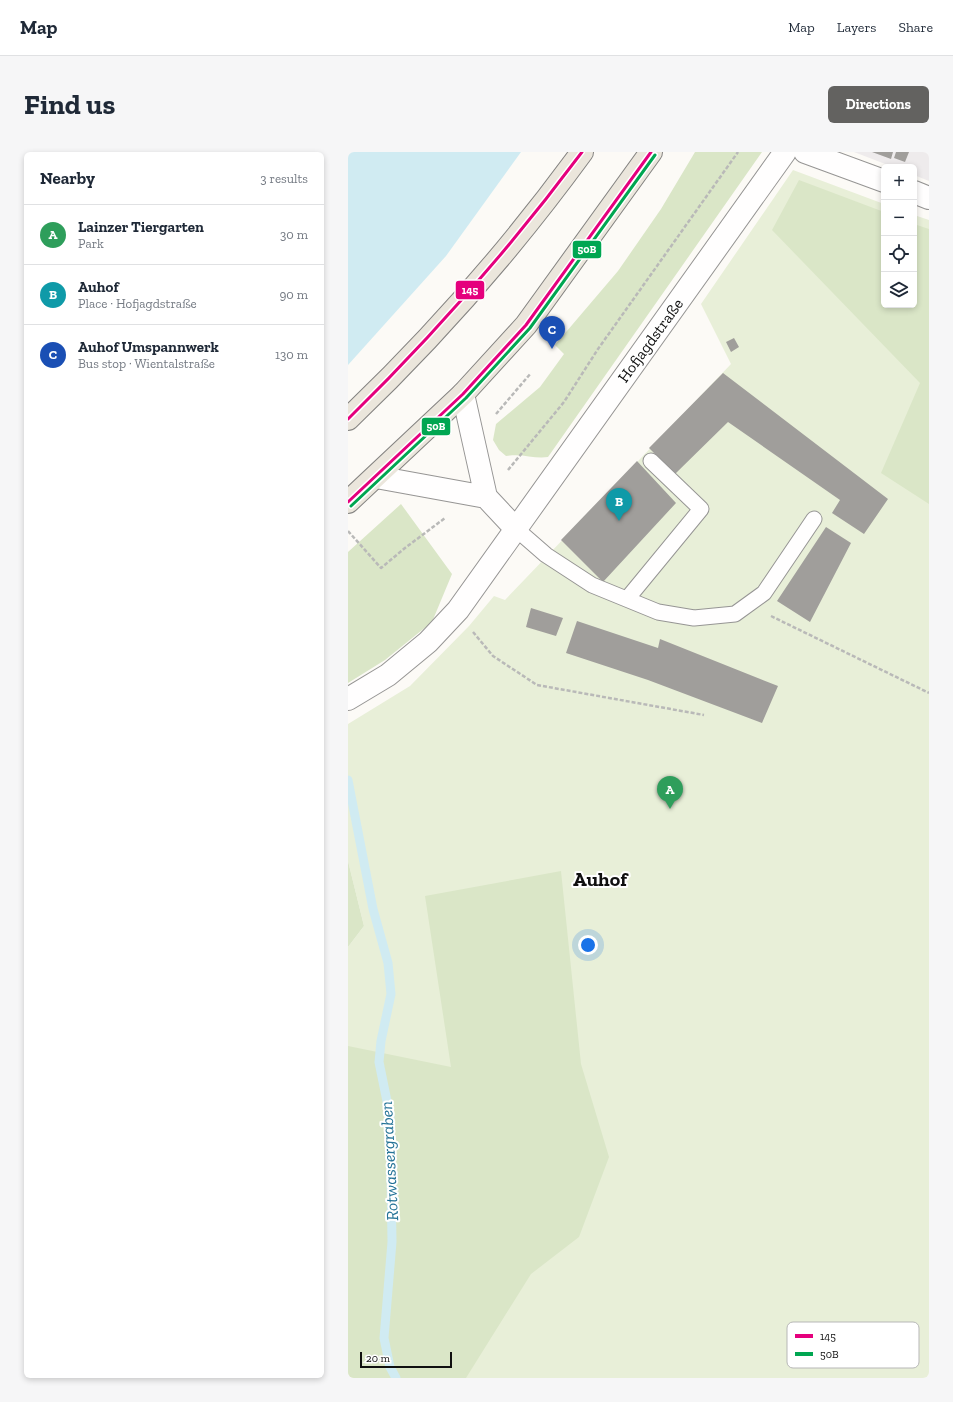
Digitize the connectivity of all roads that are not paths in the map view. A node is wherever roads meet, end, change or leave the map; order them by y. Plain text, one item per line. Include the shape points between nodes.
1 (582, 152) edge
2 (652, 152) edge
3 (785, 152) edge
4 (805, 152) edge
5 (881, 180) edge
6 (917, 193) edge
7 (929, 198) edge
8 (463, 394) junction
9 (348, 419) edge
10 (651, 461) dead end
11 (376, 477) junction
12 (486, 497) junction
13 (348, 502) edge
14 (814, 519) dead end
15 (515, 528) junction
16 (627, 599) junction
17 (348, 699) edge

1 - 9 main road via 462,303
2 - 8 main road via 526,325
3 - 15 street, Hofjagdstraße
4 - 5 street
6 - 7 street
8 - 11 main road
8 - 12 street
10 - 16 lane via 701,509
11 - 12 street
11 - 13 main road
12 - 15 street
14 - 16 lane via 764,593 735,614 694,618 658,612
15 - 16 lane via 546,555 592,585
15 - 17 street, Hofjagdstraße via 458,610 428,642 388,675

